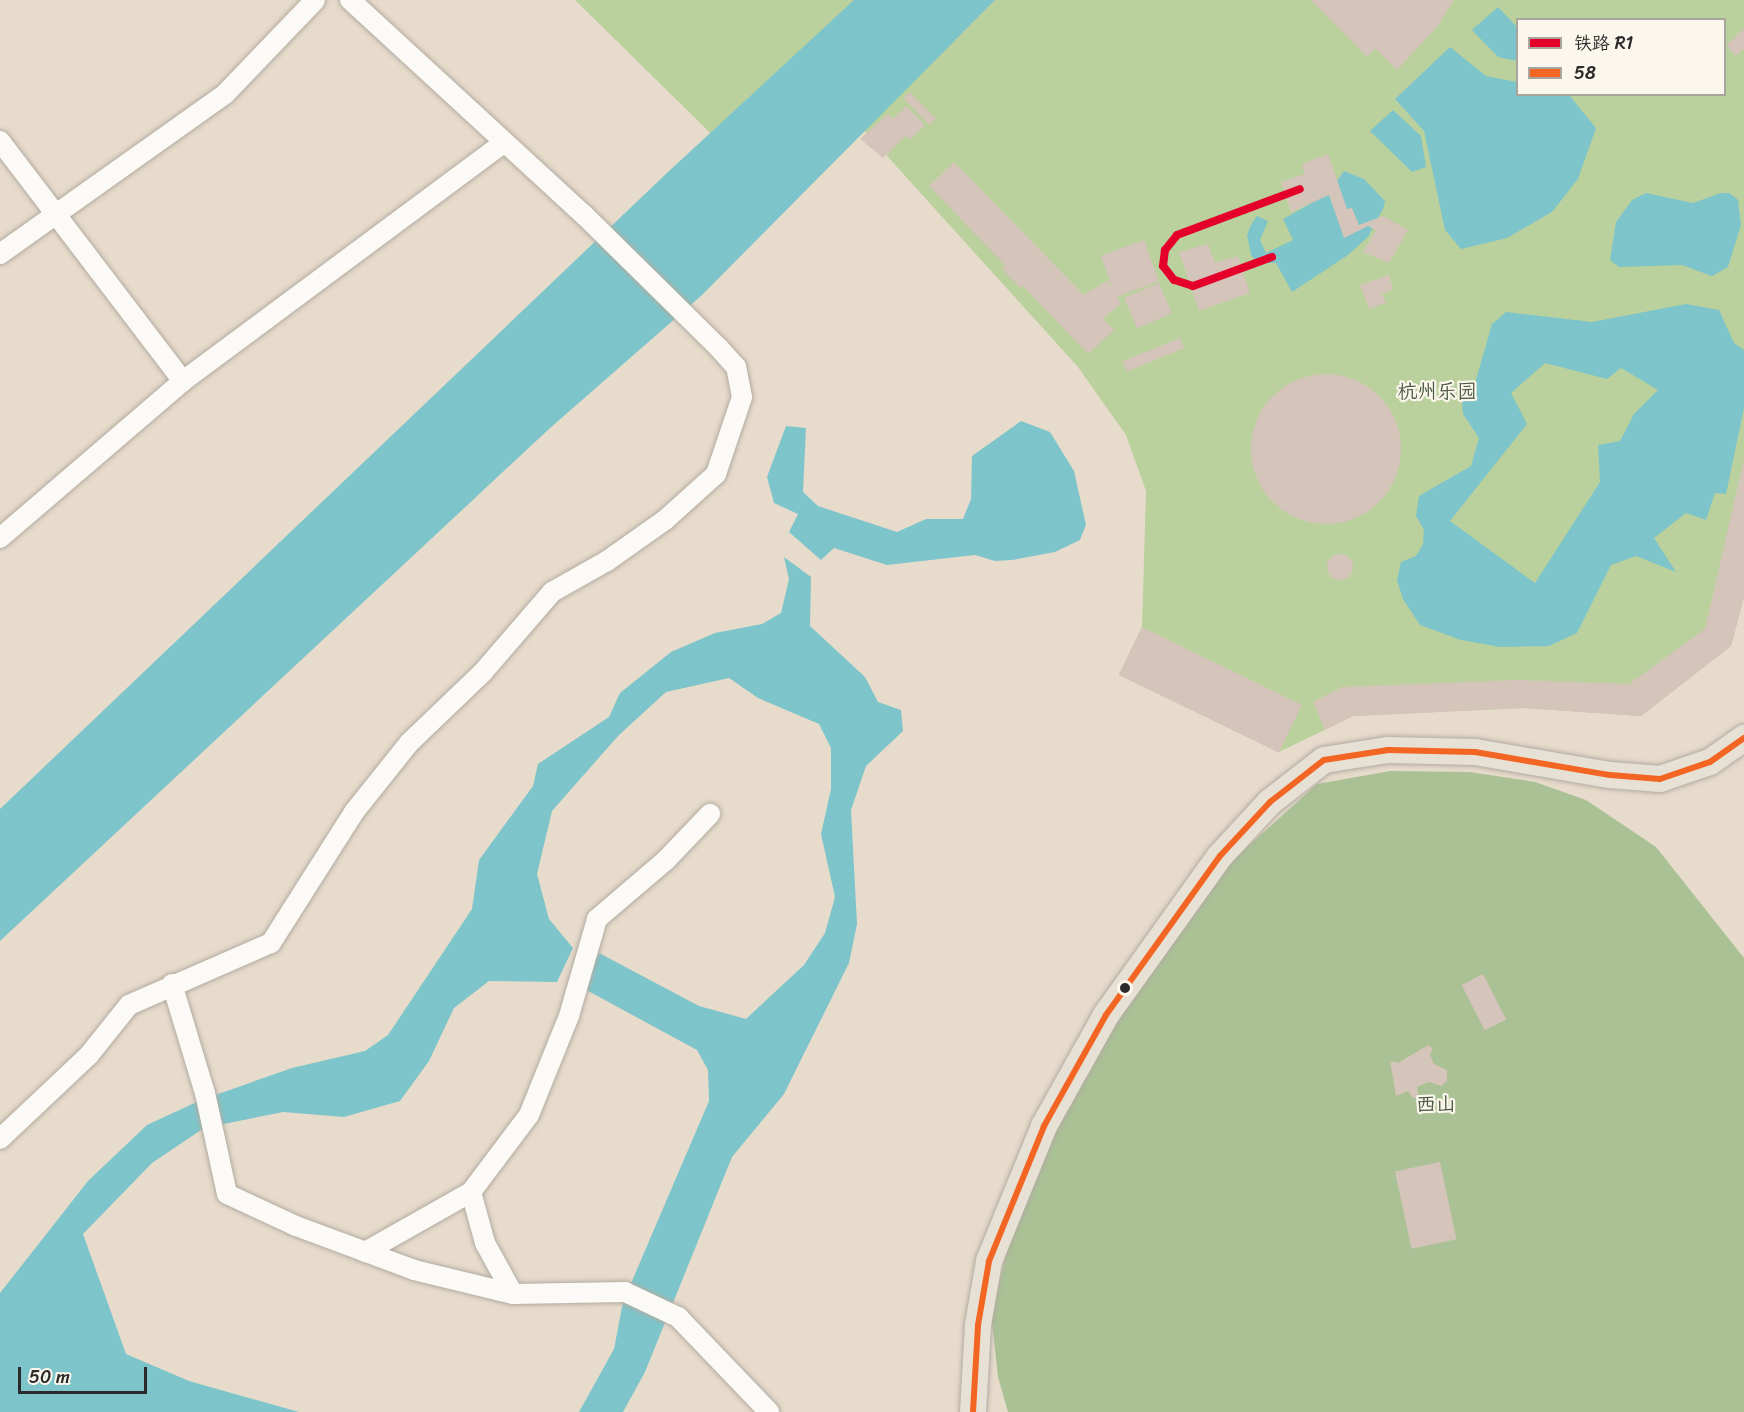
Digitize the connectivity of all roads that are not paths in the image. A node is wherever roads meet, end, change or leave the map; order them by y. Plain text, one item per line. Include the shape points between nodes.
1 (315, 0) edge
2 (350, 0) edge
3 (0, 141) edge
4 (504, 143) junction
5 (56, 212) junction
6 (0, 254) edge
7 (183, 381) junction
8 (0, 538) edge
9 (1744, 738) edge
10 (710, 814) dead end
11 (172, 984) junction
12 (0, 1139) edge
13 (471, 1192) junction
14 (364, 1252) junction
15 (513, 1294) junction
16 (769, 1412) edge
17 (973, 1412) edge

1 - 5 street via 225,94
2 - 4 street
3 - 5 street
4 - 7 street
4 - 11 street via 591,222 736,367 742,397 716,474 665,520 607,561 552,592 483,672 409,743 354,812 271,943
5 - 6 street
5 - 7 street
7 - 8 street
9 - 17 main road via 1710,762 1659,779 1610,775 1475,752 1388,750 1324,760 1270,802 1220,856 1106,1015 1044,1126 988,1261 978,1325
10 - 13 street via 666,860 597,919 569,1016 529,1115
11 - 12 street via 129,1005 89,1055
11 - 14 street via 205,1093 227,1194
13 - 14 street
13 - 15 street via 485,1243
14 - 15 street via 414,1270
15 - 16 street via 625,1292 678,1317

